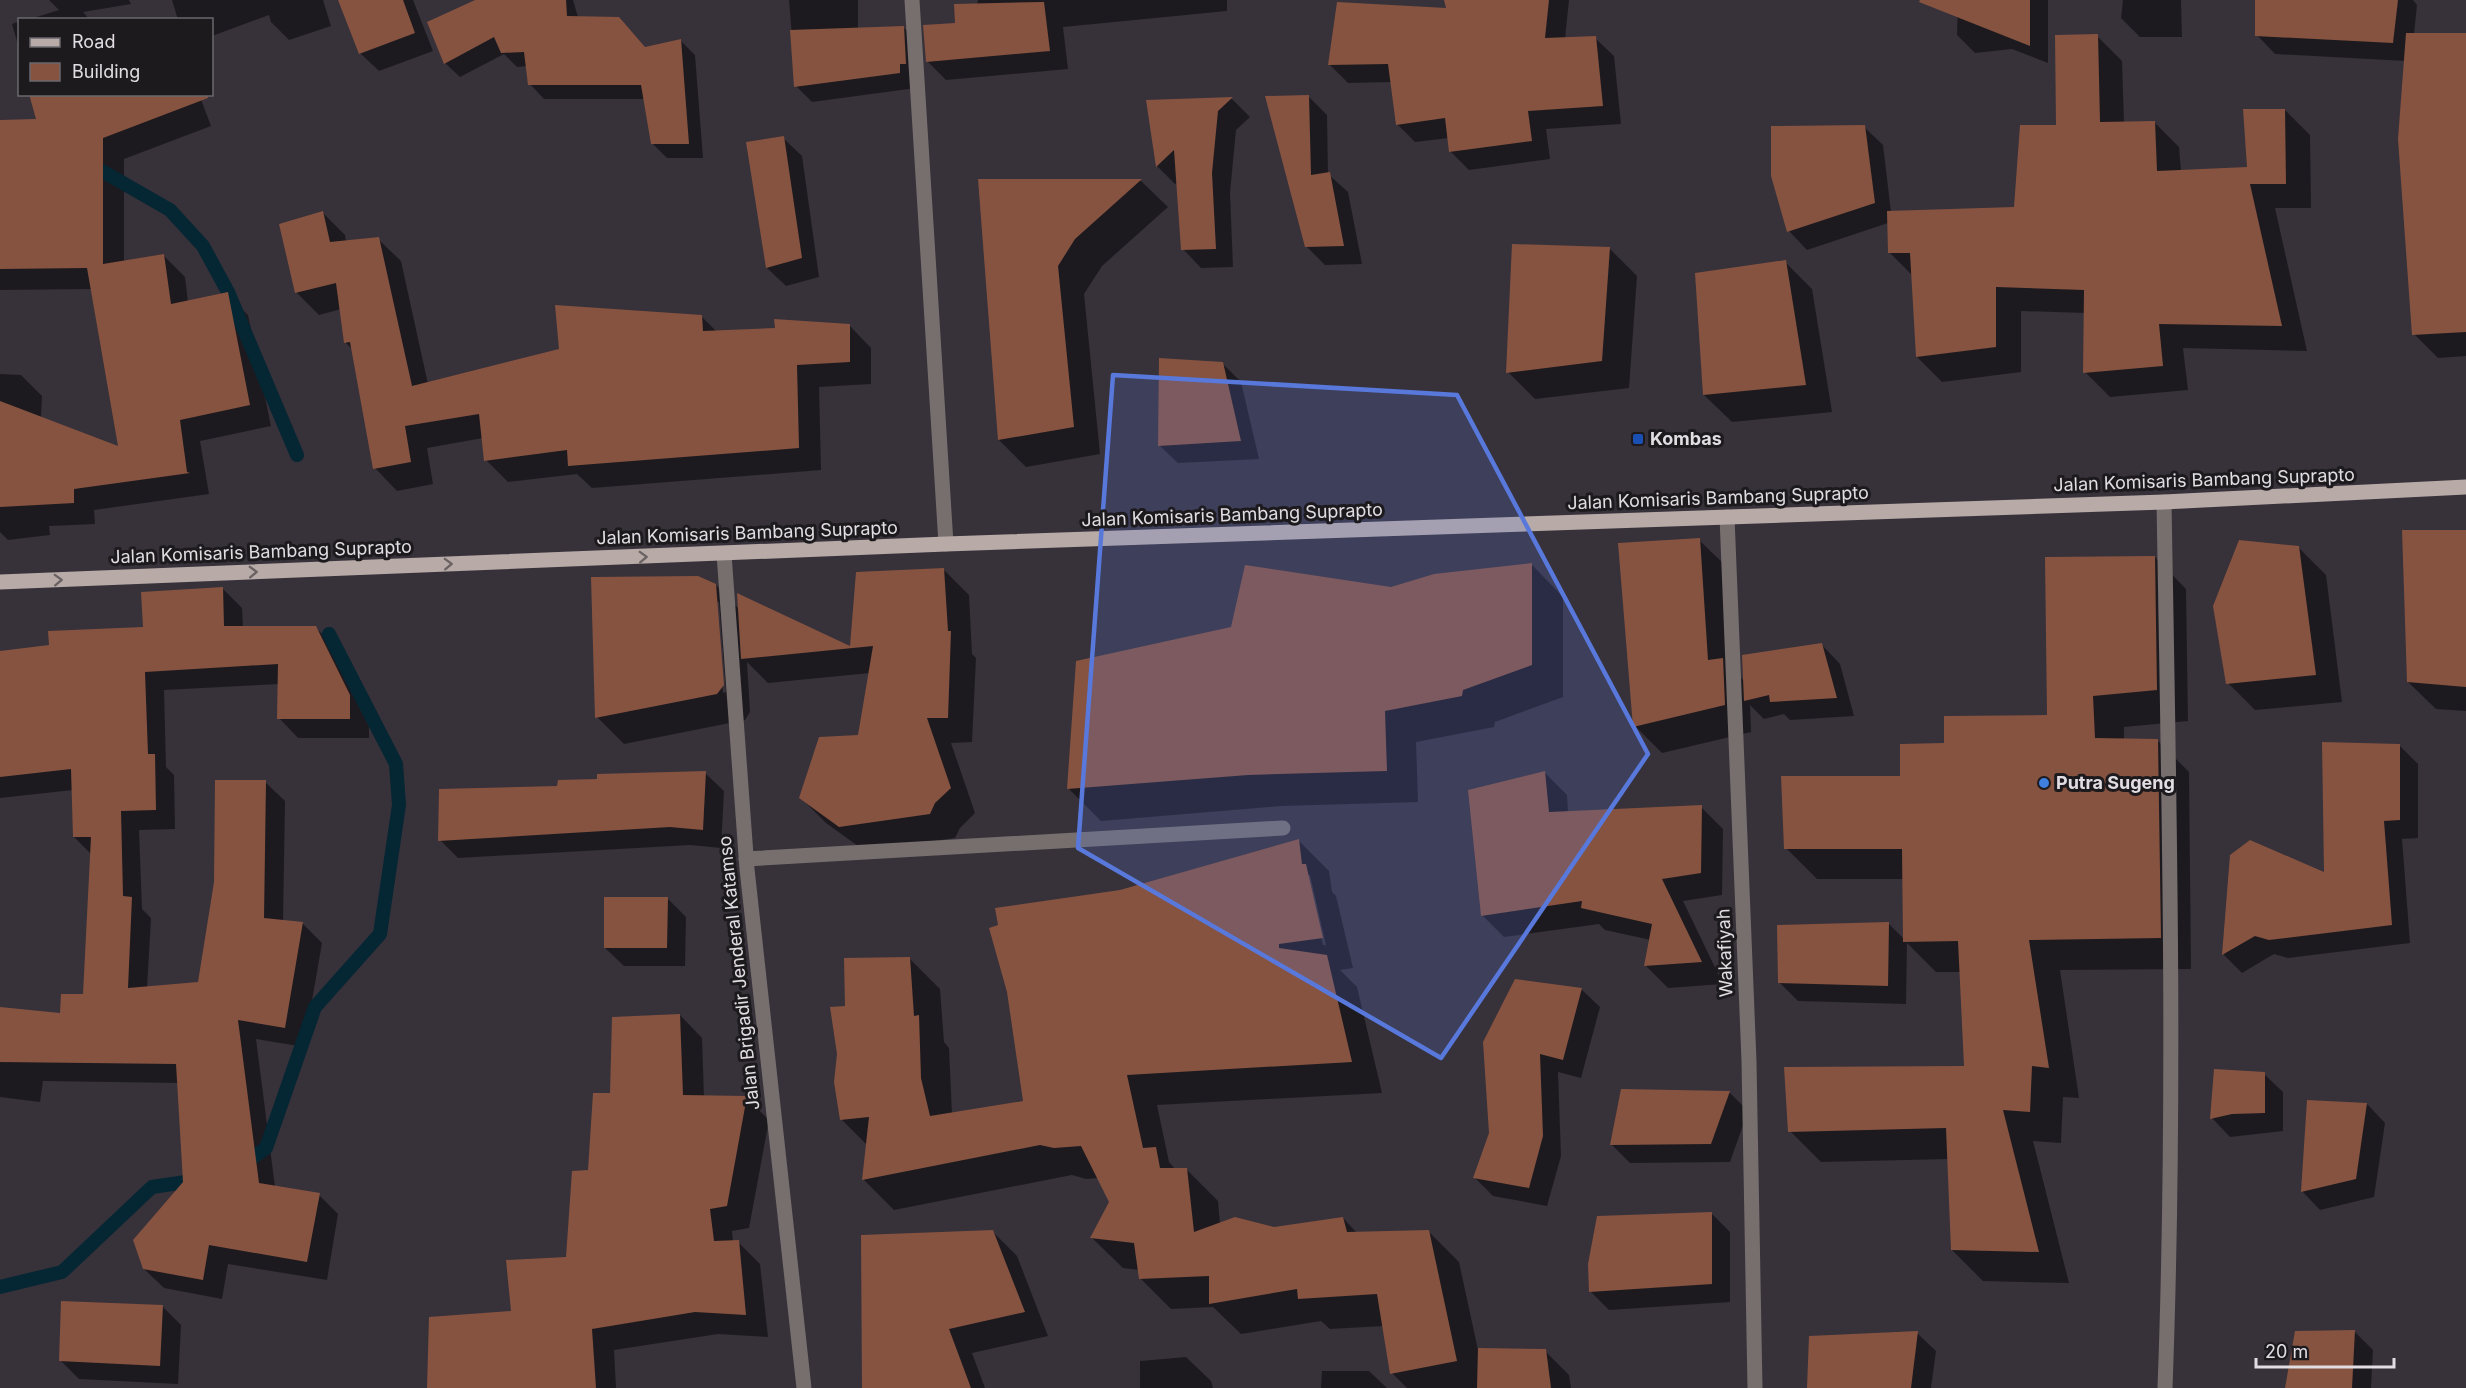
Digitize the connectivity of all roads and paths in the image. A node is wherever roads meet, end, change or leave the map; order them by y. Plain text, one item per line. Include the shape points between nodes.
1 (912, 0) edge
2 (2466, 487) edge
3 (2164, 502) junction
4 (1726, 517) junction
5 (946, 544) junction
6 (723, 554) junction
7 (0, 582) edge
8 (1283, 828) dead end
9 (746, 859) junction
10 (804, 1388) edge
11 (1755, 1388) edge
12 (2165, 1388) edge

1 - 5 street
2 - 3 main road, Jalan Komisaris Bambang Suprapto
3 - 4 main road, Jalan Komisaris Bambang Suprapto
3 - 12 street via 2170,985
4 - 5 main road, Jalan Komisaris Bambang Suprapto
4 - 11 street, Wakafiyah via 1749,1061
5 - 6 main road, Jalan Komisaris Bambang Suprapto
7 -> 6 main road, Jalan Komisaris Bambang Suprapto
6 - 9 street, Jalan Brigadir Jenderal Katamso
8 - 9 street
9 - 10 street, Jalan Brigadir Jenderal Katamso

